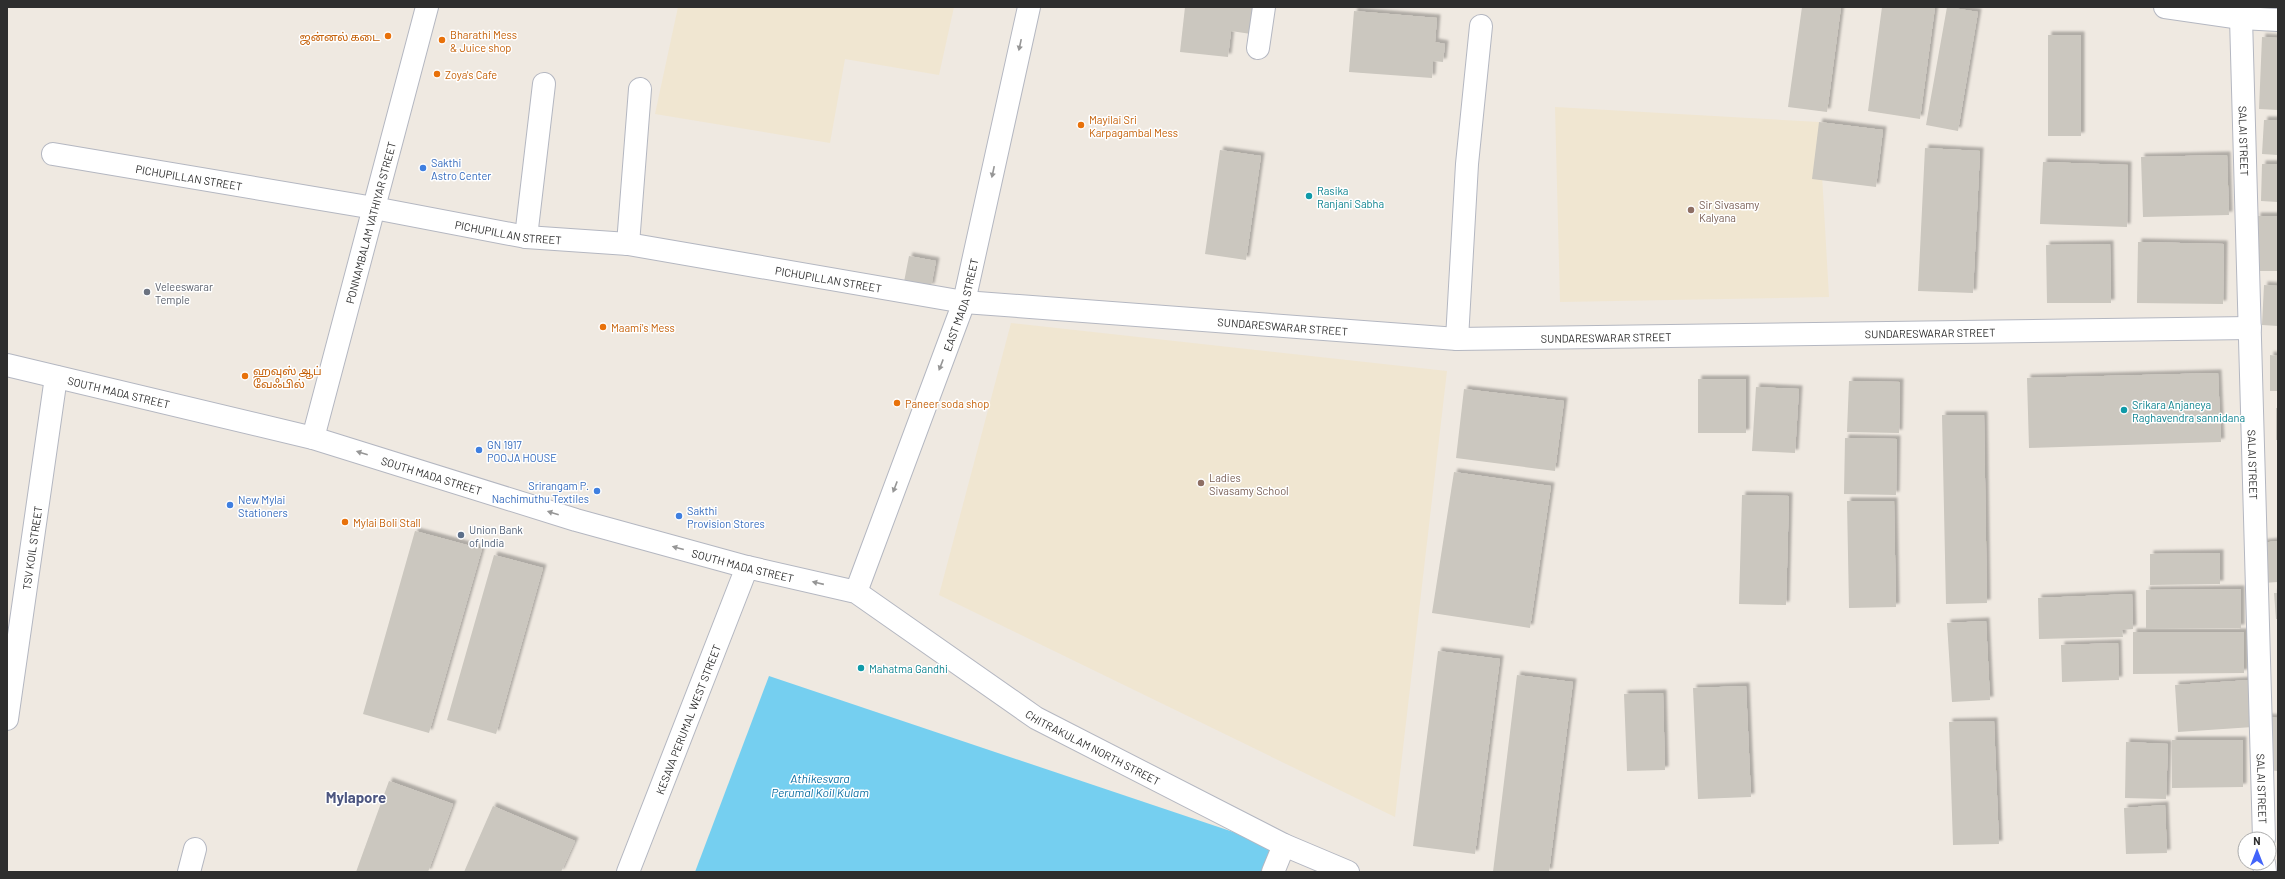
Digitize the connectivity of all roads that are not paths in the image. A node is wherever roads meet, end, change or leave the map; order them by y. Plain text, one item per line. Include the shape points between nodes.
1 (427, 7) edge
2 (1029, 7) edge
3 (1264, 7) edge
4 (2165, 7) edge
5 (2241, 18) junction
6 (2278, 20) edge
7 (1481, 26) dead end
8 (1258, 48) dead end
9 (544, 84) dead end
10 (640, 89) dead end
11 (53, 154) dead end
12 (374, 208) junction
13 (526, 237) junction
14 (628, 244) junction
15 (964, 302) junction
16 (2250, 328) junction
17 (1457, 339) junction
18 (7, 365) edge
19 (56, 377) junction
20 (313, 438) junction
21 (747, 566) junction
22 (856, 592) junction
23 (7, 719) edge
24 (2264, 831) edge
25 (1284, 845) junction
26 (195, 849) dead end
27 (189, 872) edge
28 (628, 872) edge
29 (1273, 872) edge
30 (1348, 872) edge

1 - 12 street, PONNAMBALAM VATHIYAR STREET
2 -> 15 street, EAST MADA STREET
3 - 8 street
4 - 5 street
5 - 6 street
5 - 16 street, SALAI STREET
7 - 17 street via 1467,164
9 - 13 street
10 - 14 street
11 - 12 street, PICHUPILLAN STREET
12 - 13 street, PICHUPILLAN STREET
12 - 20 street, PONNAMBALAM VATHIYAR STREET
13 - 14 street, PICHUPILLAN STREET
14 - 15 street, PICHUPILLAN STREET
15 - 17 street, SUNDARESWARAR STREET
15 -> 22 street, EAST MADA STREET
16 - 17 street, SUNDARESWARAR STREET
16 - 24 street, SALAI STREET
18 - 19 street, SOUTH MADA STREET
19 - 20 street, SOUTH MADA STREET
19 - 23 street, TSV KOIL STREET
21 -> 20 street, SOUTH MADA STREET via 576,520
22 -> 21 street, SOUTH MADA STREET
21 - 28 street, KESAVA PERUMAL WEST STREET
22 - 25 street, CHITRAKULAM NORTH STREET via 1036,718
25 - 29 street
25 - 30 street, CHITRAKULAM NORTH STREET
26 - 27 street

